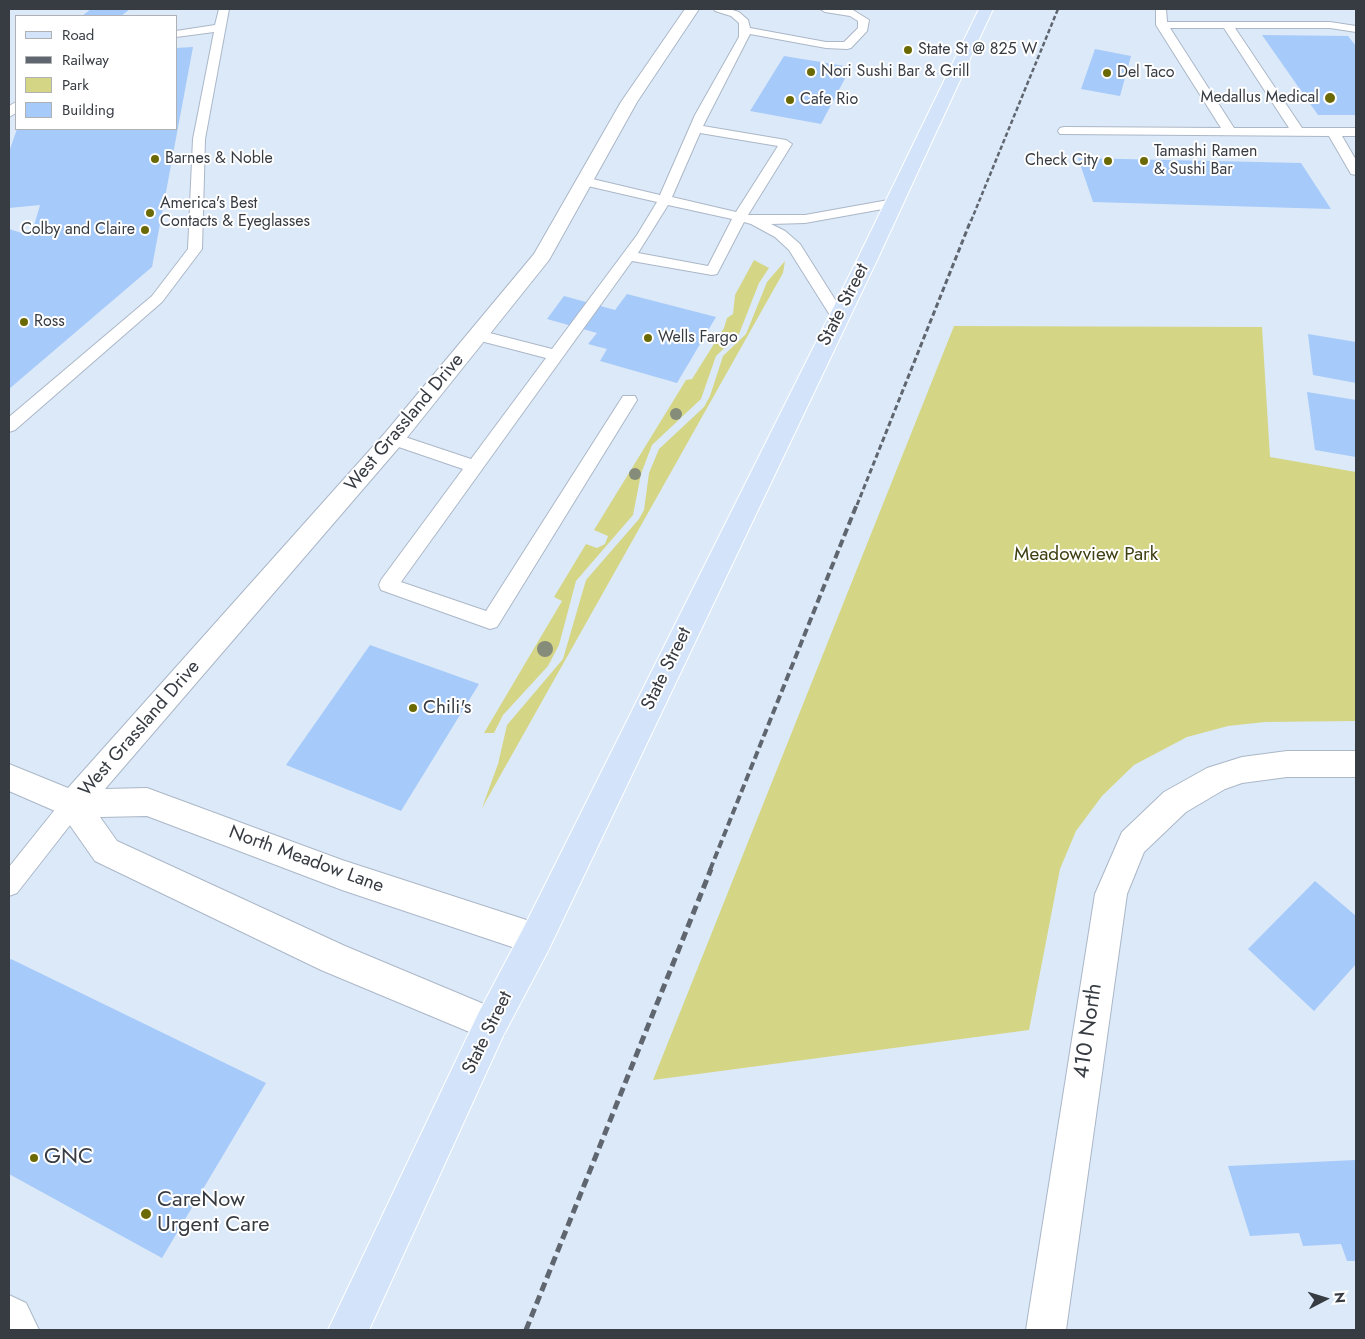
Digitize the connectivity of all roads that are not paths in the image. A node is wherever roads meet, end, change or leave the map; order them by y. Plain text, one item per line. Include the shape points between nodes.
1 (224, 9) edge
2 (692, 9) edge
3 (719, 9) edge
4 (825, 9) edge
5 (867, 9) edge
6 (986, 9) edge
7 (1161, 9) edge
8 (1323, 12) dead end
9 (853, 13) junction
10 (1162, 25) junction
11 (1227, 25) junction
12 (1330, 25) junction
13 (221, 28) junction
14 (1356, 29) edge
15 (745, 30) junction
16 (178, 34) edge
17 (695, 128) junction
18 (1064, 131) dead end
19 (1230, 132) junction
20 (1298, 132) junction
21 (1333, 132) junction
22 (1356, 132) edge
23 (1356, 171) edge
24 (584, 181) junction
25 (665, 198) junction
26 (894, 203) junction
27 (747, 219) junction
28 (628, 256) junction
29 (838, 317) junction
30 (478, 335) junction
31 (556, 355) junction
32 (629, 400) dead end
33 (9, 426) edge
34 (393, 439) junction
35 (474, 466) junction
36 (1356, 764) edge
37 (9, 777) edge
38 (73, 804) junction
39 (9, 885) edge
40 (536, 939) junction
41 (491, 1024) junction
42 (9, 1309) edge
43 (25, 1330) edge
44 (348, 1330) edge
45 (1046, 1330) edge

1 - 13 lane
2 - 24 street, West Grassland Drive via 629,102
3 - 15 lane via 735,14 744,22
4 - 9 lane
5 - 9 lane
6 - 26 main road, State Street
7 - 10 lane
8 - 12 lane
9 - 15 lane via 864,20 863,29 847,46
10 - 11 lane
10 - 19 lane
11 - 12 lane
11 - 20 lane
12 - 14 lane
13 - 16 lane
13 - 33 lane via 199,139 196,249 156,299
15 - 17 lane via 745,37
17 - 25 lane
17 - 27 lane via 786,144
18 - 19 lane
19 - 20 lane
20 - 21 lane
21 - 22 lane
21 - 23 lane
24 - 25 lane
24 - 30 street, West Grassland Drive via 542,256
25 - 27 lane
25 - 28 lane
26 - 27 lane via 805,219
26 - 29 main road, State Street
27 - 28 lane via 712,271
27 - 29 lane via 780,234 795,247
28 - 31 lane
29 - 40 main road, State Street
30 - 31 lane
30 - 34 street, West Grassland Drive
31 - 35 lane
32 - 35 lane via 490,621 388,585
34 - 35 lane
34 - 38 street, West Grassland Drive
36 - 45 street, 410 North via 1287,764 1242,770 1218,778 1175,802 1132,842 1111,894
37 - 38 street, North Meadow Lane
38 - 39 lane
38 - 40 street, North Meadow Lane via 147,802 342,875
38 - 41 street via 106,851 333,958
40 - 41 main road, State Street
41 - 44 main road, State Street
42 - 43 lane via 16,1313

